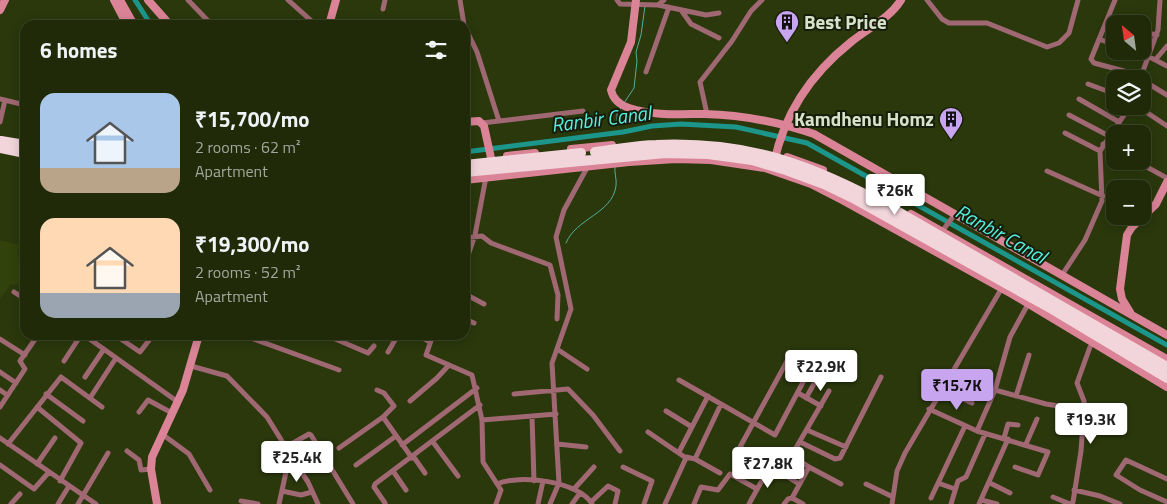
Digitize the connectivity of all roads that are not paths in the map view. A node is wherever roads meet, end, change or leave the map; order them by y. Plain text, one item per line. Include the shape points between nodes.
1 (5, 0) edge
2 (114, 0) edge
3 (120, 0) edge
4 (148, 0) edge
5 (188, 0) edge
6 (288, 0) edge
7 (336, 0) edge
8 (385, 0) edge
9 (460, 0) edge
10 (617, 0) edge
11 (664, 0) edge
12 (762, 0) edge
13 (901, 0) edge
14 (927, 0) edge
15 (1078, 0) edge
16 (1115, 0) edge
17 (1160, 0) edge
18 (637, 3) edge
19 (658, 6) junction
20 (669, 7) junction
21 (383, 9) dead end
22 (0, 10) edge
23 (681, 10) junction
24 (719, 13) dead end
25 (124, 20) edge
26 (131, 20) edge
27 (166, 20) edge
28 (207, 20) edge
29 (310, 20) edge
30 (330, 20) edge
31 (464, 20) edge
32 (1151, 34) edge
33 (1157, 35) junction
34 (470, 37) edge
35 (719, 38) dead end
36 (1099, 39) junction
37 (1106, 42) edge
38 (1167, 46) edge
39 (1151, 49) edge
40 (1151, 57) edge
41 (1156, 59) junction
42 (1167, 66) edge
43 (1116, 70) edge
44 (646, 72) dead end
45 (1088, 84) dead end
46 (1151, 85) edge
47 (1106, 91) edge
48 (1167, 95) edge
49 (1079, 99) dead end
50 (3, 100) edge
51 (20, 104) edge
52 (583, 111) dead end
53 (707, 114) junction
54 (1069, 115) dead end
55 (1124, 115) edge
56 (1150, 115) edge
57 (499, 121) junction
58 (0, 122) edge
59 (470, 122) edge
60 (1119, 122) junction
61 (482, 123) junction
62 (1117, 125) edge
63 (784, 126) junction
64 (1167, 126) edge
65 (1065, 133) dead end
66 (1106, 134) edge
67 (1106, 140) edge
68 (0, 141) edge
69 (20, 144) edge
70 (1103, 144) junction
71 (1106, 146) edge
72 (0, 148) edge
73 (1100, 151) junction
74 (20, 152) edge
75 (776, 153) junction
76 (488, 156) junction
77 (470, 160) edge
78 (470, 164) edge
79 (588, 166) junction
80 (765, 168) junction
81 (1151, 169) edge
82 (1047, 171) dead end
83 (470, 172) edge
84 (486, 177) junction
85 (1167, 178) edge
86 (470, 179) edge
87 (1167, 182) edge
88 (1103, 196) junction
89 (953, 216) junction
90 (944, 229) junction
91 (475, 236) junction
92 (470, 237) edge
93 (470, 250) edge
94 (1012, 272) junction
95 (1062, 275) junction
96 (1001, 288) junction
97 (14, 292) dead end
98 (20, 296) edge
99 (470, 297) edge
100 (484, 304) dead end
101 (1027, 306) dead end
102 (1131, 314) junction
103 (557, 319) dead end
104 (470, 321) edge
105 (474, 323) dead end
106 (1167, 335) edge
107 (0, 338) edge
108 (35, 340) edge
109 (79, 340) edge
110 (90, 340) edge
111 (122, 340) edge
112 (149, 340) edge
113 (198, 340) edge
114 (248, 340) edge
115 (260, 340) edge
116 (338, 340) edge
117 (395, 340) edge
118 (427, 340) edge
119 (430, 342) joint
120 (246, 344) dead end
121 (374, 346) dead end
122 (1090, 347) dead end
123 (104, 349) junction
124 (557, 349) junction
125 (388, 352) dead end
126 (791, 354) dead end
127 (1029, 354) dead end
128 (25, 355) junction
129 (116, 358) junction
130 (1167, 359) edge
131 (64, 360) dead end
132 (449, 365) junction
133 (191, 366) junction
134 (1167, 367) edge
135 (587, 369) dead end
136 (810, 369) dead end
137 (339, 370) dead end
138 (0, 372) edge
139 (819, 376) dead end
140 (85, 377) dead end
141 (881, 377) dead end
142 (1167, 378) edge
143 (679, 380) dead end
144 (16, 383) junction
145 (1167, 387) edge
146 (477, 388) junction
147 (941, 389) junction
148 (0, 390) edge
149 (377, 390) dead end
150 (554, 390) junction
151 (995, 390) junction
152 (829, 392) dead end
153 (798, 393) junction
154 (46, 394) junction
155 (514, 394) dead end
156 (7, 395) junction
157 (708, 396) junction
158 (1016, 396) junction
159 (90, 398) junction
160 (806, 398) junction
161 (410, 401) dead end
162 (178, 402) junction
163 (972, 403) dead end
164 (722, 404) junction
165 (480, 405) junction
166 (821, 406) junction
167 (0, 407) edge
168 (36, 407) junction
169 (102, 407) dead end
170 (929, 409) junction
171 (1084, 410) junction
172 (666, 411) dead end
173 (139, 412) dead end
174 (172, 413) junction
175 (556, 414) junction
176 (532, 416) junction
177 (383, 417) junction
178 (1036, 419) dead end
179 (486, 420) junction
180 (84, 422) dead end
181 (754, 422) junction
182 (1018, 425) dead end
183 (964, 426) junction
184 (692, 427) junction
185 (807, 430) junction
186 (977, 431) junction
187 (648, 432) dead end
188 (161, 434) junction
189 (985, 434) junction
190 (396, 436) junction
191 (0, 438) edge
192 (54, 438) dead end
193 (1006, 439) junction
194 (433, 442) junction
195 (800, 442) junction
196 (8, 444) junction
197 (402, 444) junction
198 (557, 444) junction
199 (1026, 444) junction
200 (286, 447) junction
201 (586, 447) dead end
202 (846, 447) junction
203 (339, 448) dead end
204 (126, 451) dead end
205 (620, 451) dead end
206 (679, 452) junction
207 (108, 453) dead end
208 (290, 454) junction
209 (412, 457) junction
210 (686, 457) junction
211 (695, 459) junction
212 (37, 464) junction
213 (0, 465) edge
214 (356, 465) dead end
215 (594, 466) dead end
216 (770, 466) junction
217 (809, 466) junction
218 (623, 467) dead end
219 (1015, 467) dead end
220 (151, 469) junction
221 (393, 471) junction
222 (49, 472) junction
223 (425, 473) dead end
224 (720, 473) dead end
225 (458, 476) dead end
226 (1167, 479) edge
227 (60, 480) junction
228 (534, 481) junction
229 (543, 481) junction
230 (500, 482) junction
231 (559, 483) junction
232 (938, 483) junction
233 (990, 483) junction
234 (799, 484) junction
235 (841, 484) dead end
236 (866, 484) dead end
237 (69, 486) junction
238 (757, 489) junction
239 (955, 489) junction
240 (210, 490) dead end
241 (406, 490) dead end
242 (574, 490) junction
243 (1074, 490) junction
244 (282, 491) junction
245 (312, 492) junction
246 (580, 493) junction
247 (1010, 493) dead end
248 (20, 494) dead end
249 (83, 495) junction
250 (893, 497) junction
251 (1053, 497) dead end
252 (792, 498) junction
253 (931, 498) dead end
254 (241, 501) dead end
255 (980, 502) edge
256 (1063, 502) edge
257 (1167, 502) edge
258 (385, 503) dead end
259 (592, 503) edge
260 (12, 504) edge
261 (58, 504) edge
262 (78, 504) edge
263 (96, 504) edge
264 (157, 504) edge
265 (258, 504) edge
266 (279, 504) edge
267 (318, 504) edge
268 (353, 504) edge
269 (496, 504) edge
270 (538, 504) edge
271 (550, 504) edge
272 (572, 504) edge
273 (615, 504) edge
274 (644, 504) edge
275 (666, 504) edge
276 (694, 504) edge
277 (749, 504) edge
278 (784, 504) edge
279 (803, 504) edge
280 (892, 504) edge
281 (951, 504) edge
282 (997, 504) edge
283 (1120, 504) edge

1 - 22 street
2 - 25 street
3 - 26 street
4 - 27 street
5 - 28 street
6 - 29 street
7 - 30 street
8 - 21 street
9 - 31 street
10 - 18 street via 620,4
11 - 19 street
12 - 53 street via 700,82
13 - 63 street via 892,13 830,61 801,95
14 - 15 street via 949,23 987,23 1047,47 1059,44 1069,33
16 - 36 street
17 - 33 street
18 - 19 street
18 - 53 street via 631,42 612,86 612,94 621,104 668,115
19 - 20 street
20 - 23 street
20 - 44 street
23 - 24 street via 706,15
23 - 35 street via 691,24
32 - 33 street
33 - 39 street
34 - 57 street
36 - 37 street
36 - 43 street via 1092,61
38 - 41 street
40 - 41 street
41 - 42 street
45 - 47 street
46 - 48 street
49 - 60 street
50 - 51 street
50 - 58 street
52 - 57 street
53 - 63 street
54 - 66 street
55 - 60 street
56 - 64 street
57 - 61 street
59 - 61 street
60 - 62 street
61 - 76 street
63 - 75 street
63 - 89 street via 814,134 838,146
65 - 73 street
67 - 70 street
68 - 69 highway
70 - 71 street
70 - 73 street
72 - 74 highway
73 - 88 street
75 - 76 street via 713,143 663,141
75 - 80 street via 774,163
75 - 90 street via 860,186
76 - 77 street
78 - 134 highway, bridge via 655,145 714,147 786,159 828,175 894,209
79 - 80 street via 676,159 711,160
79 - 84 street
79 - 124 street via 564,210 556,237 571,309
80 - 96 street via 844,200
81 - 85 street
82 - 88 street
83 - 142 highway, bridge via 665,153 731,157 786,170 853,198 1052,309
84 - 86 street
84 - 91 street
87 - 102 street via 1156,204 1127,235 1120,289
88 - 95 street via 1088,233
89 - 90 street
89 - 95 street
90 - 94 street
91 - 92 street
91 - 93 street
91 - 103 street via 482,236 491,243 550,265 558,295
94 - 96 street
94 - 130 street
95 - 102 street
96 - 145 street
96 - 147 street
97 - 98 street
99 - 100 street
101 - 151 street via 1010,337
102 - 106 street
104 - 105 street
107 - 128 street
108 - 128 street
109 - 131 street
110 - 123 street
111 - 112 street via 140,352
113 - 133 street
114 - 120 street
115 - 137 street
116 - 121 street via 368,352
117 - 125 street
118 - 119 street
119 - 132 street via 426,355
122 - 171 street via 1078,383
123 - 129 street
123 - 140 street
124 - 135 street
124 - 150 street via 552,363
126 - 181 street
127 - 158 street
128 - 144 street via 20,363 25,369
129 - 159 street
129 - 162 street
132 - 146 street via 471,373
132 - 161 street
133 - 162 street
133 - 200 street via 227,376 265,414
136 - 153 street
138 - 144 street
139 - 160 street
141 - 202 street
143 - 157 street
144 - 156 street
146 - 165 street
146 - 197 street
147 - 163 street
147 - 170 street
148 - 156 street
149 - 177 street via 395,407
150 - 155 street
150 - 175 street
150 - 205 street via 565,388 571,391
151 - 158 street
151 - 186 street
152 - 166 street
153 - 160 street
153 - 181 street via 776,435
154 - 159 street via 62,377
154 - 168 street
154 - 180 street
156 - 167 street
157 - 164 street
157 - 184 street
158 - 171 street
159 - 169 street
160 - 166 street
162 - 174 street
164 - 181 street
164 - 211 street
165 - 179 street
165 - 194 street
166 - 185 street
168 - 196 street
168 - 227 street via 81,443
170 - 183 street
170 - 250 street via 901,460
171 - 243 street
172 - 184 street
173 - 174 street via 148,400
174 - 188 street
175 - 176 street
175 - 198 street
176 - 179 street
176 - 228 street
177 - 190 street
177 - 203 street
178 - 199 street
179 - 230 street via 483,462
181 - 216 street via 740,447
182 - 193 street via 1008,424
183 - 186 street
183 - 232 street
184 - 206 street
185 - 195 street
185 - 202 street
186 - 189 street
187 - 206 street
188 - 220 street
188 - 240 street via 189,454
189 - 193 street
189 - 239 street via 966,477 958,480
190 - 197 street
190 - 214 street
191 - 196 street
192 - 212 street
193 - 199 street
193 - 233 street
194 - 209 street
194 - 225 street
195 - 202 street via 837,460
195 - 217 street via 793,455
196 - 212 street
197 - 209 street
198 - 201 street
198 - 231 street
199 - 219 street via 1048,452 1040,473 1034,476
200 - 208 street
200 - 268 street via 311,434
204 - 220 street via 138,458 141,470
206 - 210 street
207 - 249 street
208 - 244 street
208 - 245 street
209 - 221 street
209 - 223 street
210 - 211 street
210 - 275 street
211 - 224 street
212 - 222 street
213 - 222 street via 34,489
215 - 242 street
216 - 234 street
216 - 238 street
217 - 234 street
217 - 235 street
218 - 274 street via 652,481
220 - 264 street
221 - 241 street
221 - 258 street via 374,486
222 - 227 street
226 - 257 street via 1126,460 1116,475
227 - 237 street
228 - 229 street
228 - 230 street
229 - 231 street
229 - 270 street
230 - 269 street via 501,492
231 - 242 street
231 - 271 street
232 - 239 street
232 - 253 street
233 - 247 street
233 - 255 street
234 - 252 street
236 - 250 street
237 - 249 street
237 - 261 street
238 - 276 street via 730,474 718,490 701,487
238 - 277 street
239 - 281 street
242 - 246 street
243 - 256 street via 1072,503
243 - 283 street
244 - 245 street via 301,495
244 - 266 street
245 - 267 street
246 - 259 street
246 - 272 street
248 - 260 street
249 - 262 street
249 - 263 street
250 - 280 street
251 - 256 street
252 - 278 street
252 - 279 street
254 - 265 street
255 - 282 street
259 - 273 street via 608,486 618,491

